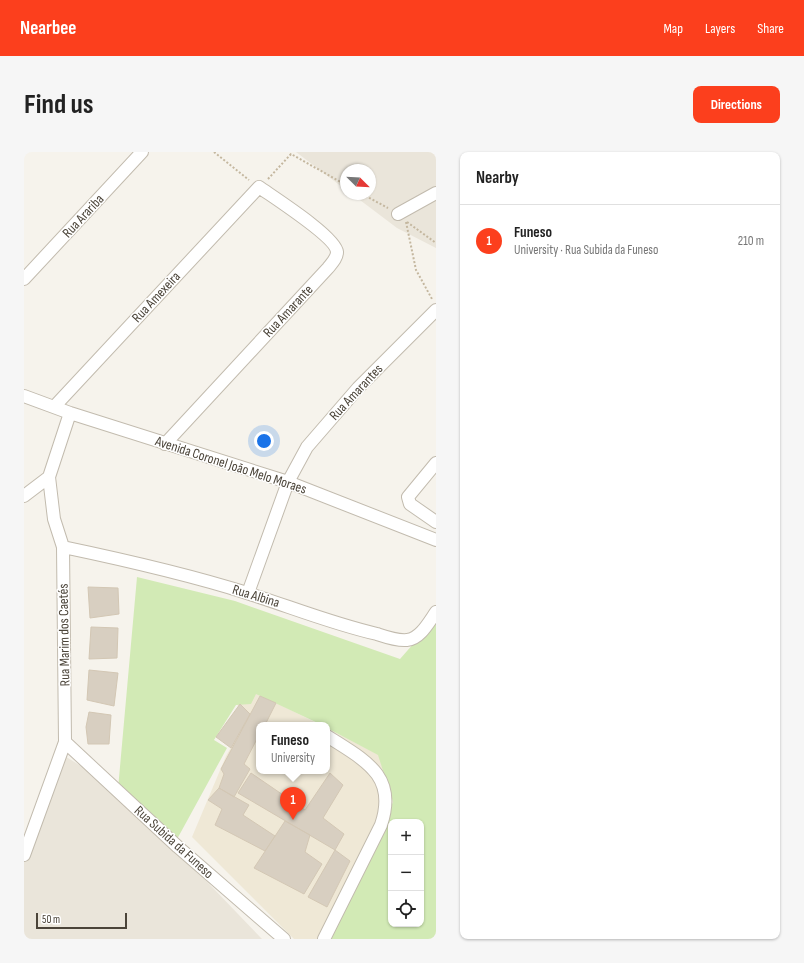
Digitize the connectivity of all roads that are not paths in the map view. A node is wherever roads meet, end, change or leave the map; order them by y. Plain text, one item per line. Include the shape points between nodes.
1 (142, 152) edge
2 (259, 187) joint
3 (436, 193) edge
4 (402, 217) road end
5 (24, 279) edge
6 (436, 307) edge
7 (24, 396) edge
8 (54, 407) junction
9 (70, 413) junction
10 (166, 444) junction
11 (436, 463) edge
12 (49, 477) junction
13 (288, 482) junction
14 (24, 496) edge
15 (436, 522) edge
16 (436, 540) edge
17 (63, 547) junction
18 (248, 593) junction
19 (436, 612) edge
20 (330, 738) edge
21 (65, 742) junction
22 (26, 839) edge
23 (24, 855) edge
24 (284, 939) edge
25 (324, 939) edge

1 - 5 street, Rua Arariba
2 - 8 street, Rua Amexeira
2 - 10 street, Rua Amarante via 325,236 336,248 336,256 328,268
3 - 4 street
6 - 13 street, Rua Amarantes via 326,424 307,447
7 - 8 street, Avenida Coronel João Melo Moraes
8 - 9 street, Avenida Coronel João Melo Moraes
9 - 10 street, Avenida Coronel João Melo Moraes
9 - 12 street, Rua Marim dos Caetés
10 - 13 street, Avenida Coronel João Melo Moraes
11 - 15 street via 408,497 410,504
12 - 14 street
12 - 17 street, Rua Marim dos Caetés via 54,519
13 - 16 street, Avenida Coronel João Melo Moraes
13 - 18 street, Rua Amarantes
17 - 18 street, Rua Albina via 134,561
17 - 21 street, Rua Marim dos Caetés
18 - 19 street, Rua Albina via 363,631 403,640 413,639
20 - 25 street via 373,769 382,783 387,798 381,825
21 - 22 street, Rua Marim dos Caetés
21 - 24 street, Rua Subida da Funeso via 178,847
22 - 23 street, Rua Marim dos Caetés

